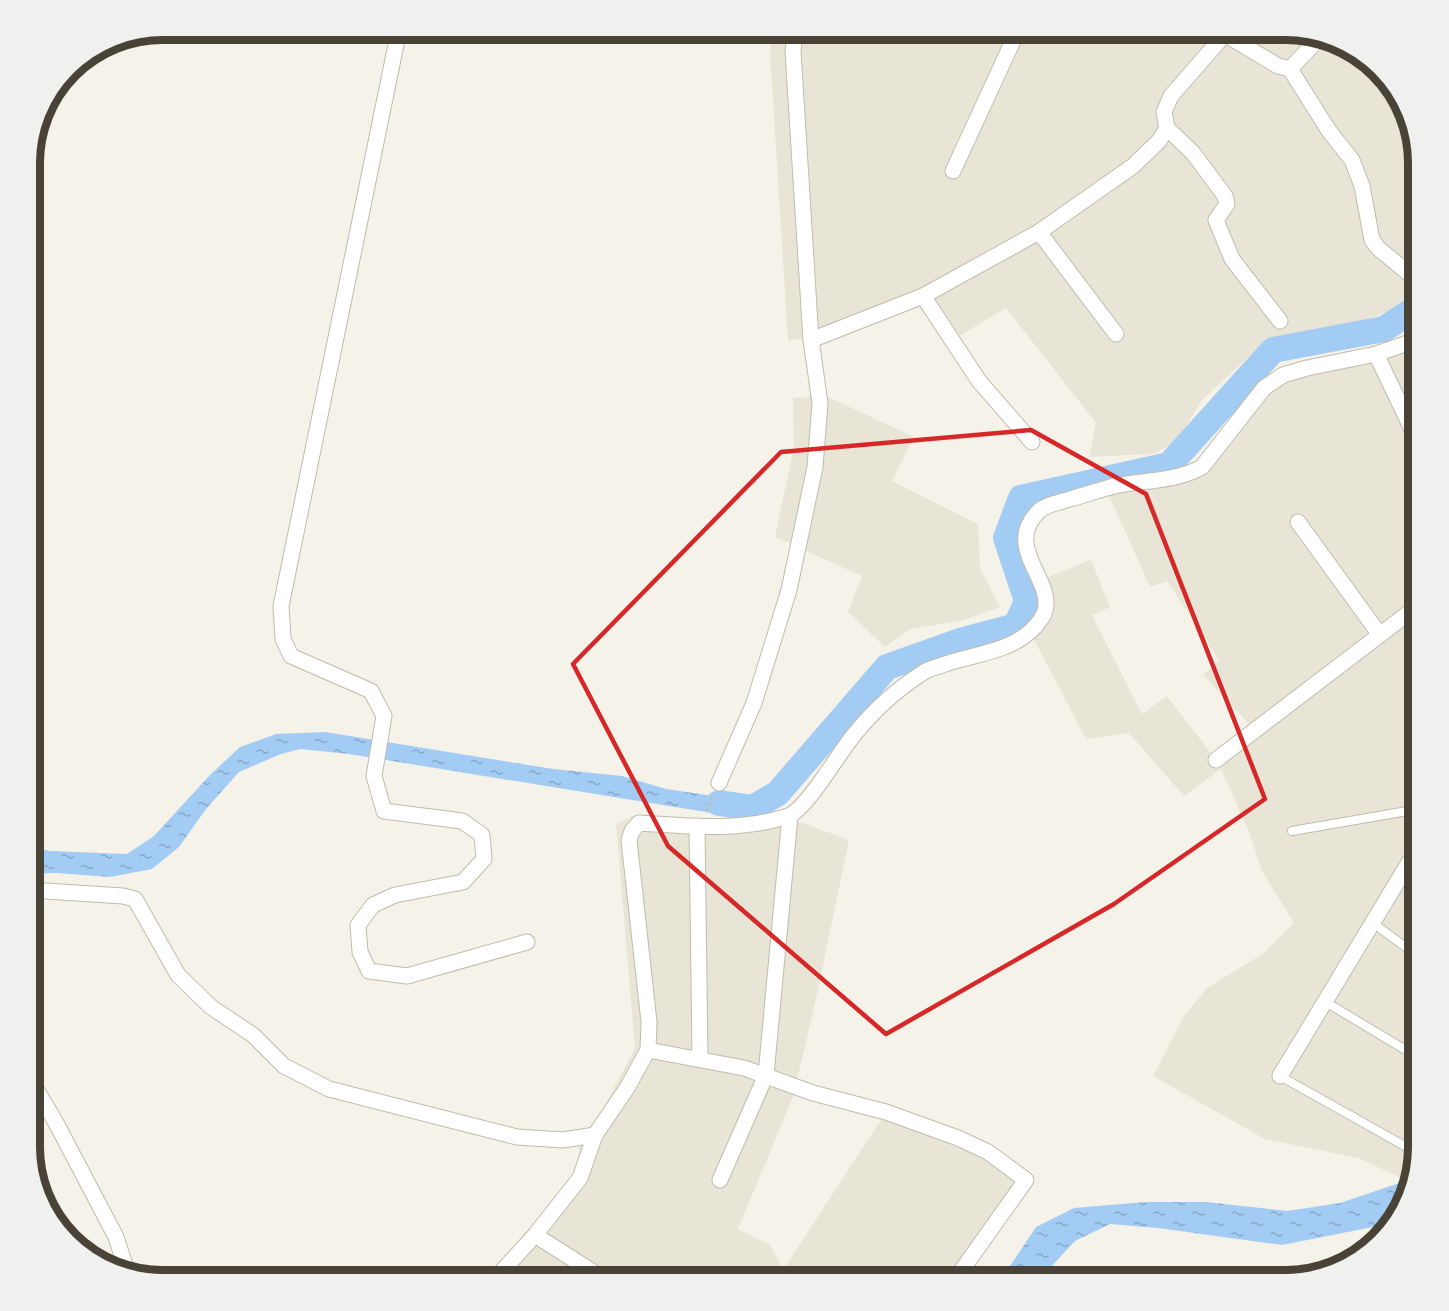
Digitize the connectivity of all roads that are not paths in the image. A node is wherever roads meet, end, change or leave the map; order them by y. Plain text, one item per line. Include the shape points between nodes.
1 (794, 40) edge
2 (1013, 40) edge
3 (1216, 40) edge
4 (1235, 40) edge
5 (397, 41) edge
6 (1313, 44) edge
7 (1290, 69) junction
8 (1167, 128) junction
9 (953, 171) dead end
10 (1039, 232) junction
11 (1408, 273) edge
12 (923, 296) junction
13 (1280, 321) dead end
14 (1116, 334) dead end
15 (811, 340) junction
16 (1408, 343) edge
17 (1376, 354) junction
18 (1408, 421) edge
19 (1032, 442) dead end
20 (1298, 522) dead end
21 (1408, 613) edge
22 (1380, 635) junction
23 (1216, 760) dead end
24 (716, 788) road end
25 (1408, 811) edge
26 (790, 816) junction
27 (701, 821) junction
28 (1292, 831) dead end
29 (1408, 865) edge
30 (41, 891) edge
31 (1373, 923) junction
32 (527, 942) dead end
33 (1408, 949) edge
34 (1324, 1001) junction
35 (648, 1050) junction
36 (1408, 1051) edge
37 (700, 1059) junction
38 (766, 1075) junction
39 (1280, 1076) joint
40 (41, 1097) edge
41 (595, 1135) junction
42 (1408, 1148) edge
43 (720, 1180) dead end
44 (535, 1235) junction
45 (125, 1264) edge
46 (503, 1270) edge
47 (591, 1270) edge
48 (962, 1270) edge

1 - 15 street
2 - 9 street
3 - 8 street via 1171,96 1164,112
4 - 7 street
5 - 32 street via 281,606 283,639 291,656 371,691 384,716 374,776 384,811 462,821 482,835 484,859 463,882 395,895 373,905 358,925 360,952 369,970 407,976
6 - 7 street
7 - 11 street via 1352,160 1362,186 1372,240
8 - 10 street via 1133,166
8 - 13 street via 1193,153 1225,196 1227,204 1216,220 1232,259
10 - 12 street
10 - 14 street
12 - 15 street
12 - 19 street via 979,381
15 - 24 street via 820,403 812,478 789,590 754,703
16 - 17 street
17 - 18 street
17 - 26 street via 1283,375 1264,388 1202,467 1188,475 1114,486 1043,507 1025,535 1026,552 1043,588 1046,606 1042,618 1014,643 926,671 891,696 854,735 805,802
20 - 22 street
21 - 22 street
22 - 23 street
25 - 28 lane
26 - 27 street via 748,826
26 - 38 street
27 - 35 street via 639,824 629,840 649,1022
27 - 37 street
29 - 31 street
30 - 41 street via 135,899 178,975 211,1007 253,1035 284,1066 329,1089 517,1137 563,1140
31 - 33 lane
31 - 34 street
34 - 36 lane
34 - 39 street
35 - 37 street
35 - 41 street
37 - 38 street
38 - 43 street
38 - 48 street via 957,1138 988,1152 1026,1180
39 - 42 lane
40 - 45 street via 116,1237
41 - 44 street via 580,1178
44 - 46 street
44 - 47 street

